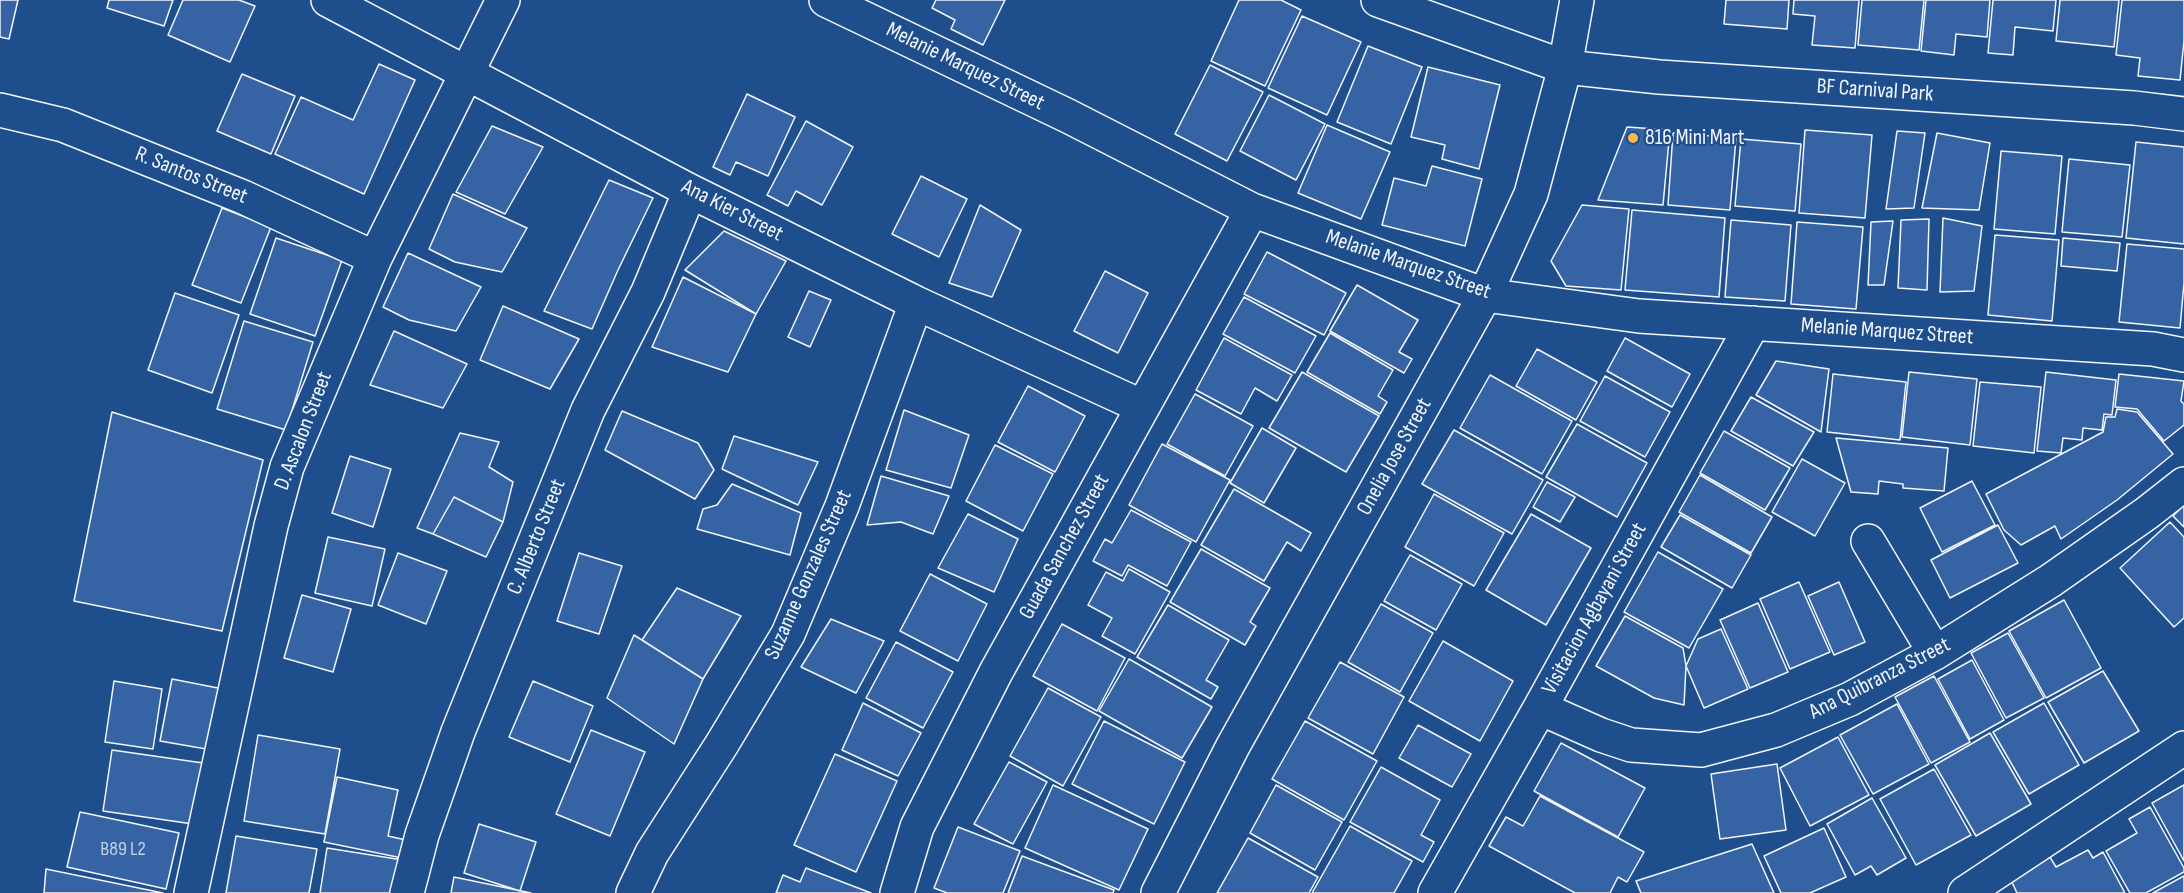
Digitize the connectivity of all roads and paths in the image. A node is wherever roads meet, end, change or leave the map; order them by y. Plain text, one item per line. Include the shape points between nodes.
1 (328, 0) edge
2 (503, 0) edge
3 (826, 0) edge
4 (1378, 0) edge
5 (1577, 0) edge
6 (1565, 67) junction
7 (469, 73) junction
8 (0, 110) edge
9 (2184, 114) edge
10 (690, 191) junction
11 (1252, 210) junction
12 (375, 258) junction
13 (1485, 295) junction
14 (916, 303) junction
15 (1753, 323) junction
16 (2184, 355) edge
17 (1143, 407) junction
18 (2184, 483) edge
19 (1868, 541) dead end
20 (1935, 653) junction
21 (1540, 708) junction
22 (2184, 748) edge
23 (192, 893) edge
24 (407, 893) edge
25 (633, 893) edge
26 (897, 893) edge
27 (1158, 893) edge
28 (1435, 893) edge
29 (1965, 893) edge

1 - 7 street, Ana Kier Street
2 - 7 street, D. Ascalon Street
3 - 11 street, Melanie Marquez Street
4 - 6 street, BF Carnival Park
5 - 6 street, Onelia Jose Street
6 - 9 street, BF Carnival Park
6 - 13 street, Onelia Jose Street via 1531,194
7 - 10 street, Ana Kier Street
7 - 12 street, D. Ascalon Street
8 - 12 street, R. Santos Street via 63,125 243,196
10 - 14 street, Ana Kier Street
10 - 24 street, C. Alberto Street via 648,292 588,410 507,610 458,732 422,835
11 - 13 street, Melanie Marquez Street
11 - 17 street, Guada Sanchez Street
12 - 23 street, D. Ascalon Street via 286,467
13 - 15 street, Melanie Marquez Street via 1639,316
13 - 27 street, Onelia Jose Street via 1233,746
14 - 17 street, Ana Kier Street
14 - 25 street, Suzanne Gonzales Street via 842,506 788,634 652,853
15 - 16 street, Melanie Marquez Street via 2152,349
15 - 21 street, Visitacion Agbayani Street
17 - 26 street, Guada Sanchez Street via 996,672 917,827
18 - 20 street, Ana Quibranza Street via 2050,581
19 - 20 street
20 - 21 street, Ana Quibranza Street via 1850,699 1776,730 1701,750 1631,745
21 - 28 street, Visitacion Agbayani Street
22 - 29 street

